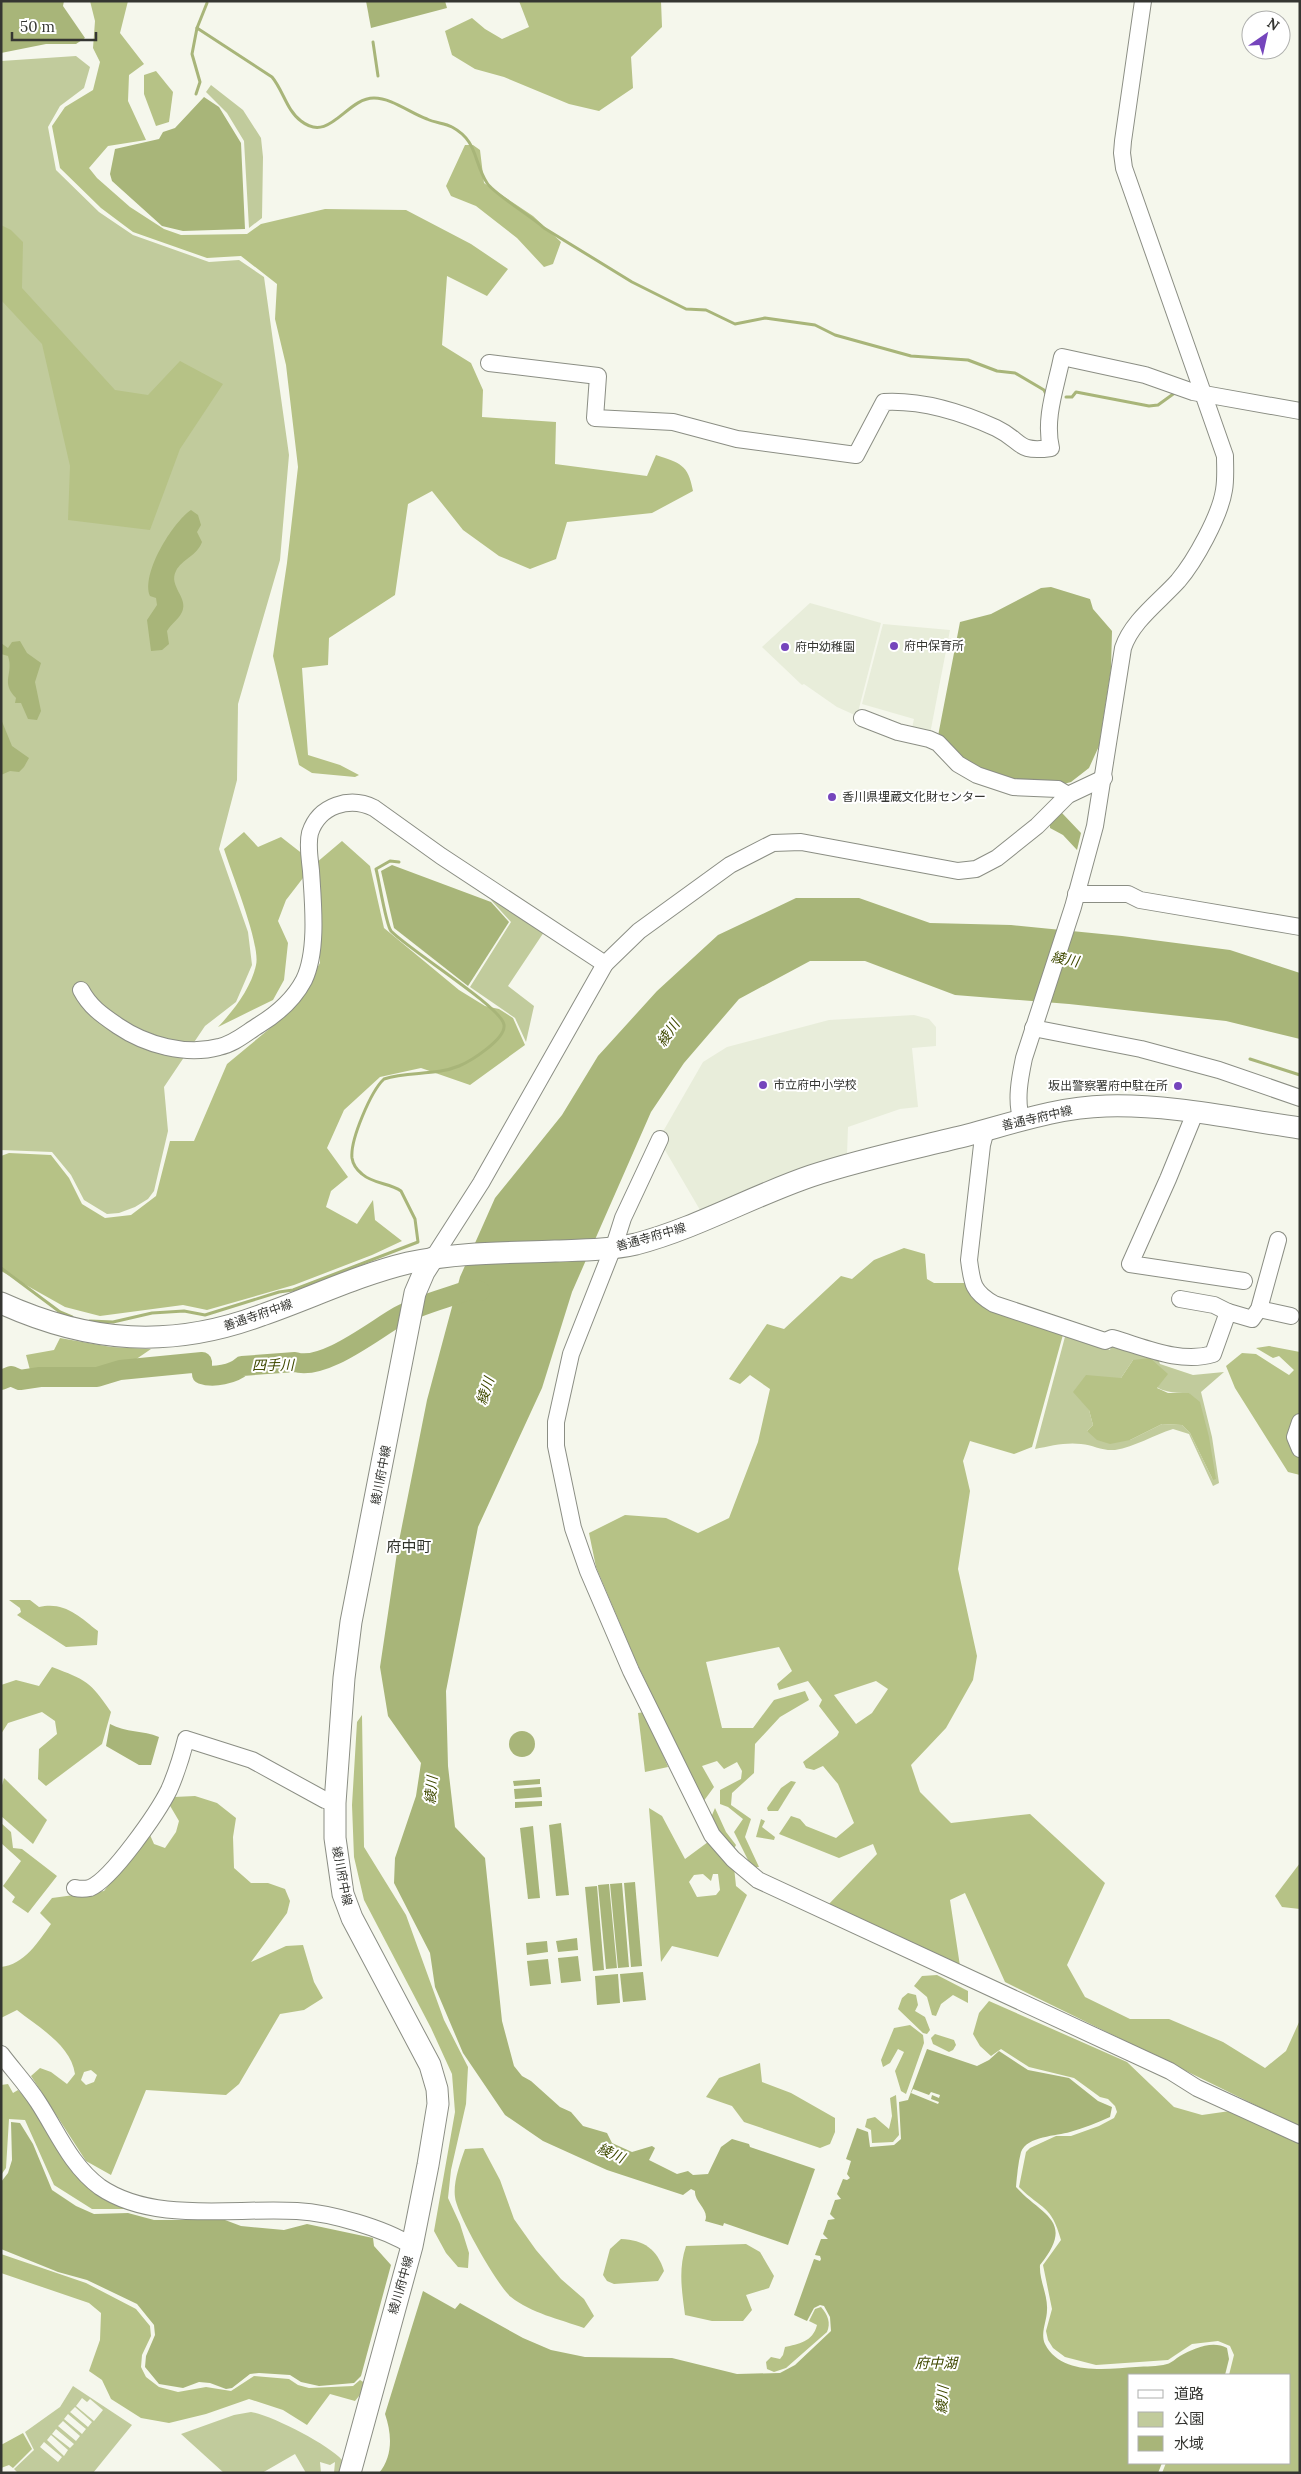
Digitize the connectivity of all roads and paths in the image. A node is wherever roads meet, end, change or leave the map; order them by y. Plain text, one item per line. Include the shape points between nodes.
1 (1143, 1) edge
2 (489, 363) dead end
3 (1204, 394) junction
4 (1300, 411) edge
5 (862, 718) dead end
6 (1104, 778) junction
7 (1068, 795) junction
8 (1074, 900) junction
9 (1300, 927) edge
10 (605, 964) junction
11 (81, 990) dead end
12 (1034, 1026) junction
13 (1300, 1098) edge
14 (1195, 1113) junction
15 (1022, 1120) junction
16 (1300, 1128) edge
17 (986, 1130) junction
18 (660, 1139) dead end
19 (1278, 1240) dead end
20 (606, 1249) junction
21 (433, 1258) junction
22 (1244, 1281) dead end
23 (1180, 1299) dead end
24 (1, 1303) edge
25 (1259, 1309) junction
26 (1228, 1312) junction
27 (1291, 1316) dead end
28 (1300, 1422) edge
29 (1300, 1449) edge
30 (335, 1803) junction
31 (75, 1888) dead end
32 (1, 2054) edge
33 (1300, 2135) edge
34 (412, 2246) junction
35 (350, 2473) edge

1 - 3 street via 1122,153 1124,168
2 - 3 street via 598,376 595,418 673,422 736,439 856,455 884,402 896,401 946,408 998,429 1021,447 1033,450 1052,448 1048,418 1062,358 1145,375
3 - 4 street
3 - 6 street via 1225,456 1220,507 1179,580 1159,599 1125,642
5 - 7 street via 938,743 958,764 977,775 1013,787 1058,789
6 - 7 street
6 - 8 street via 1095,826
7 - 10 street via 1037,826 997,858 976,869 958,871 800,842 773,843 730,865 639,931
8 - 9 street via 1128,894 1140,900
8 - 12 street
10 - 11 street via 374,808 351,801 323,813 310,834 313,931 310,965 304,981 288,1003 268,1020 220,1047 200,1051 182,1049 132,1036 96,1011
10 - 21 street via 481,1183
12 - 13 street via 1219,1070
12 - 15 street via 1020,1078
14 - 15 main road, 善通寺府中線 via 1102,1106
14 - 16 main road, 善通寺府中線
14 - 22 street via 1130,1264
15 - 17 main road, 善通寺府中線
17 - 20 main road, 善通寺府中線 via 814,1175 684,1229
17 - 26 street via 969,1260 971,1278 979,1296 1105,1341 1112,1338 1171,1355 1199,1358 1213,1354
18 - 20 street
19 - 25 street
20 - 21 main road, 善通寺府中線 via 459,1254
20 - 33 street via 571,1354 556,1422 556,1446 573,1528 588,1571 631,1671 712,1835 758,1880 1170,2071 1197,2088
21 - 24 main road, 善通寺府中線 via 371,1273 233,1325 176,1336 98,1335 59,1325
21 - 30 main road, 綾川府中線 via 424,1272 413,1304 351,1622
23 - 26 street via 1214,1305
25 - 26 street via 1252,1319
25 - 27 street
28 - 29 street via 1295,1436
30 - 31 street via 252,1760 186,1739 170,1787 158,1810 125,1855 90,1888
30 - 34 main road, 綾川府中線 via 336,1860 343,1894 352,1918 423,2050 437,2089 434,2128
32 - 34 street via 38,2102 81,2170 121,2199 168,2209 299,2211 366,2225 397,2236
34 - 35 main road, 綾川府中線

